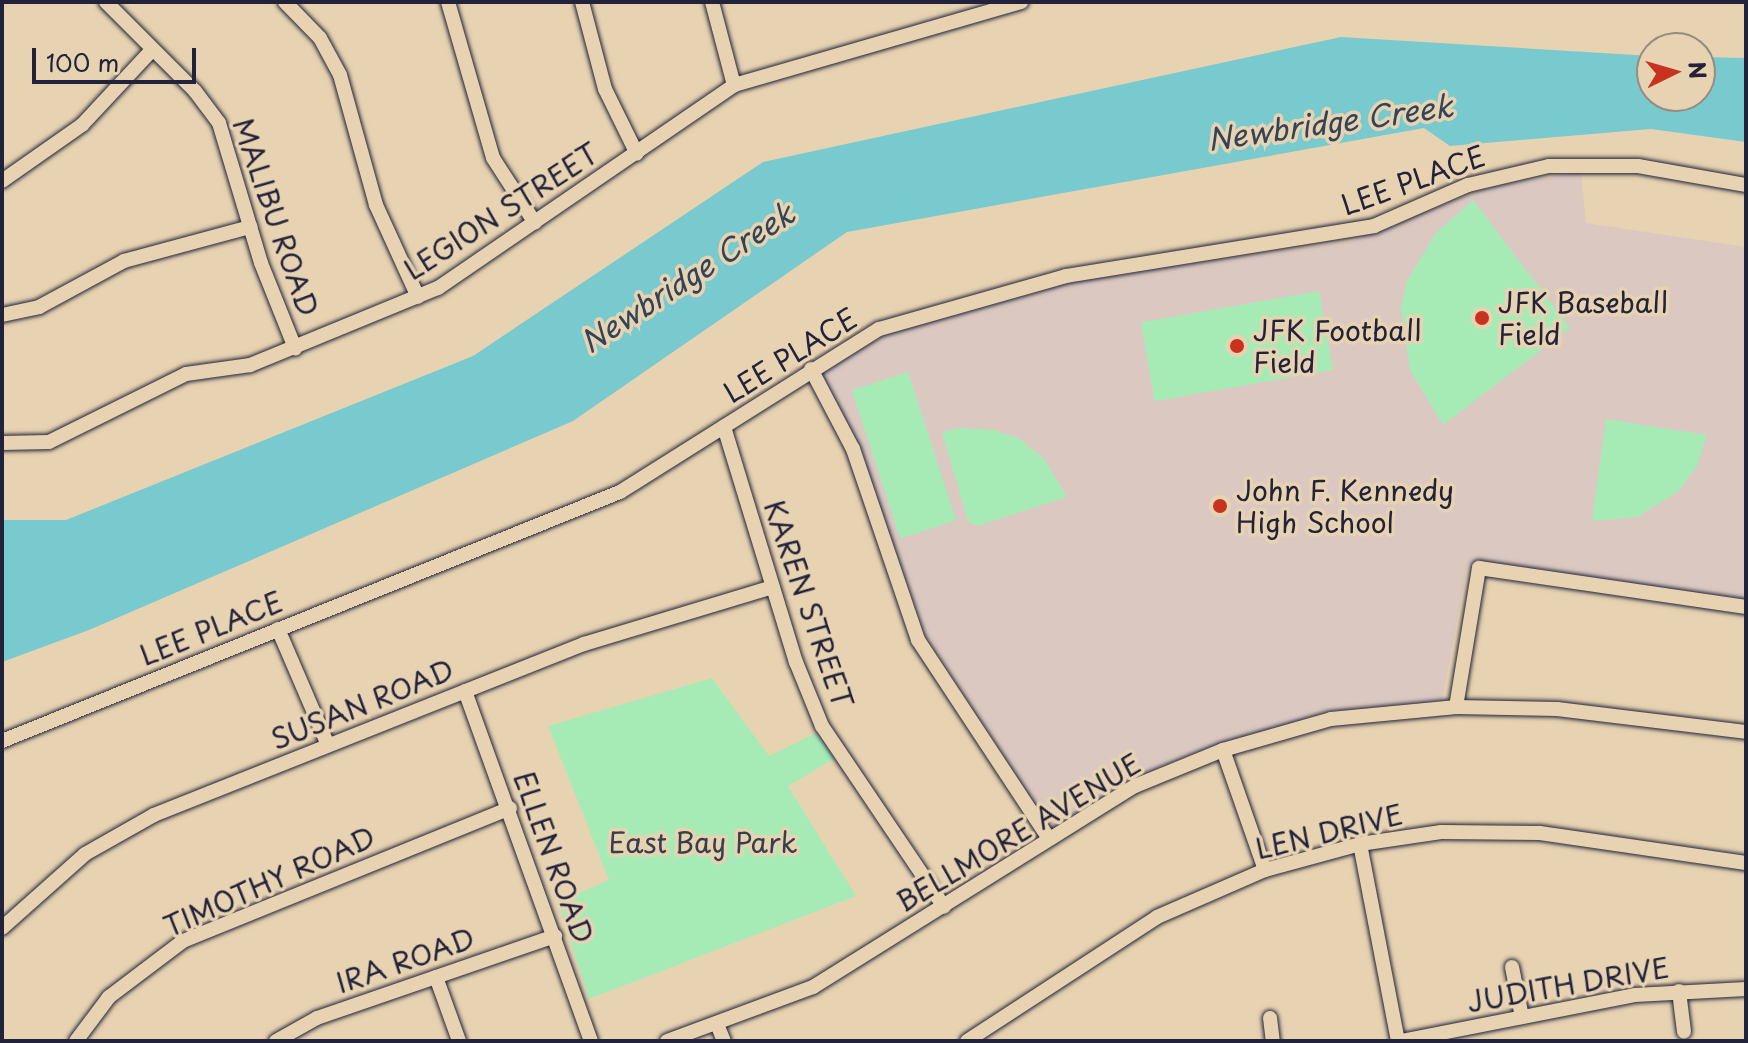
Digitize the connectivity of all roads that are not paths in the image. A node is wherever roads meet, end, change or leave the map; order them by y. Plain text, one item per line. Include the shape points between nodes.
1 (106, 2) edge
2 (285, 2) edge
3 (448, 2) edge
4 (582, 2) edge
5 (712, 2) edge
6 (1021, 2) edge
7 (151, 51) junction
8 (734, 85) junction
9 (637, 154) junction
10 (2, 181) edge
11 (1746, 185) edge
12 (535, 223) junction
13 (250, 227) junction
14 (418, 297) junction
15 (2, 315) edge
16 (295, 348) junction
17 (811, 369) junction
18 (724, 427) junction
19 (2, 443) edge
20 (773, 587) junction
21 (1746, 607) edge
22 (278, 629) junction
23 (465, 691) junction
24 (1456, 707) junction
25 (1746, 732) edge
26 (2, 741) edge
27 (328, 745) junction
28 (1223, 750) junction
29 (510, 808) junction
30 (1048, 837) junction
31 (1360, 844) junction
32 (1746, 863) edge
33 (1265, 870) junction
34 (944, 907) junction
35 (2, 928) edge
36 (555, 936) junction
37 (1512, 967) dead end
38 (436, 977) junction
39 (1746, 989) edge
40 (1679, 991) junction
41 (1522, 1017) junction
42 (1270, 1018) dead end
43 (717, 1024) junction
44 (1684, 1032) dead end
45 (76, 1041) edge
46 (276, 1041) edge
47 (459, 1041) edge
48 (591, 1041) edge
49 (667, 1041) edge
50 (724, 1041) edge
51 (967, 1041) edge
52 (1273, 1041) edge
53 (1400, 1041) edge

1 - 7 street, MALIBU ROAD
2 - 14 street via 320,38 340,75 376,205
3 - 12 street via 493,158
4 - 9 street via 605,89
5 - 8 street
6 - 8 street, LEGION STREET
7 - 10 street via 82,125
7 - 13 street, MALIBU ROAD via 195,91 219,123
8 - 9 street, LEGION STREET
9 - 12 street, LEGION STREET
11 - 17 street, LEE PLACE via 1589,163 1499,175 1360,229 1066,276 942,310 862,336
12 - 14 street, LEGION STREET
13 - 15 street via 124,261 39,307
13 - 16 street, MALIBU ROAD
14 - 16 street, LEGION STREET
16 - 19 street, LEGION STREET via 250,365 186,374 49,442
17 - 18 street, LEE PLACE
17 - 30 street via 853,449 918,640
18 - 20 street, KAREN STREET
18 - 22 street, LEE PLACE via 620,492
20 - 23 street, SUSAN ROAD via 584,644
20 - 34 street, KAREN STREET via 822,726
21 - 24 street via 1479,568
22 - 26 street, LEE PLACE
22 - 27 street
23 - 27 street, SUSAN ROAD
23 - 29 street, ELLEN ROAD
24 - 25 street, BELLMORE AVENUE via 1557,709
24 - 28 street, BELLMORE AVENUE via 1331,719
27 - 35 street, SUSAN ROAD via 154,815 85,854
28 - 30 street, BELLMORE AVENUE via 1135,786
28 - 33 street
29 - 36 street, ELLEN ROAD
29 - 45 street, TIMOTHY ROAD via 183,941 109,997
30 - 34 street, BELLMORE AVENUE
31 - 32 street, LEN DRIVE via 1441,832 1540,833
31 - 33 street, LEN DRIVE
31 - 53 street
33 - 51 street, LEN DRIVE via 1157,917
34 - 43 street, BELLMORE AVENUE via 813,987
36 - 38 street, IRA ROAD
36 - 48 street, ELLEN ROAD
37 - 41 street
38 - 46 street, IRA ROAD via 317,1018
38 - 47 street
39 - 40 street, JUDITH DRIVE
40 - 41 street, JUDITH DRIVE
40 - 44 street
41 - 53 street, JUDITH DRIVE
42 - 52 street
43 - 49 street, BELLMORE AVENUE
43 - 50 street

